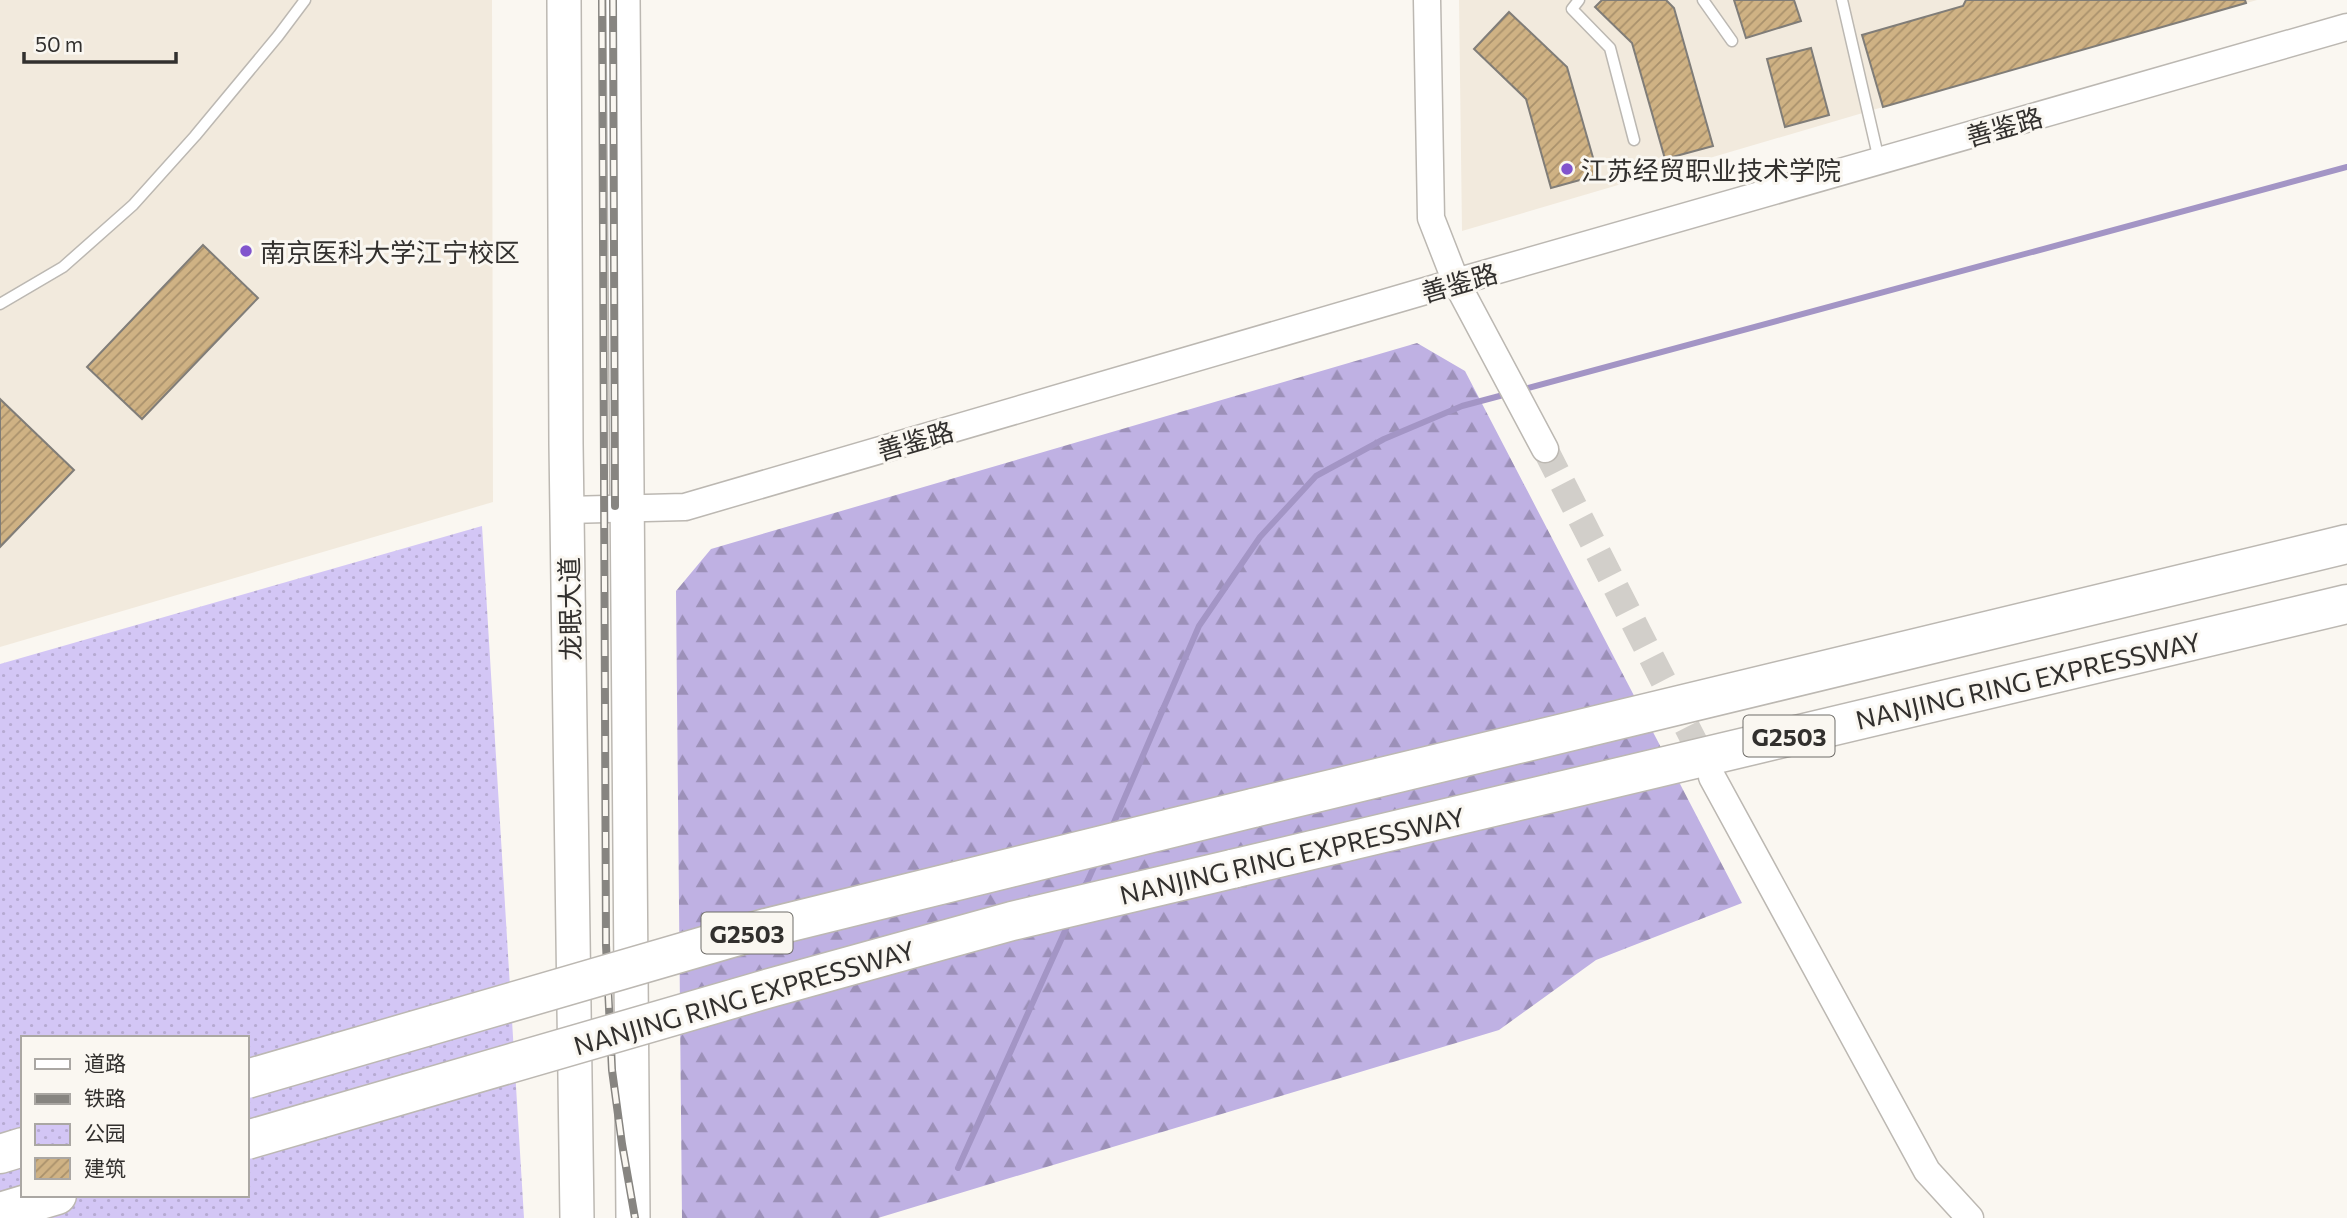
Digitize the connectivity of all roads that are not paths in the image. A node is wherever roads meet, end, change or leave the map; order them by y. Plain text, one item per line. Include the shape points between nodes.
1 (305, 0) edge
2 (564, 0) edge
3 (623, 0) edge
4 (1427, 0) edge
5 (1563, 0) edge
6 (1703, 0) edge
7 (1842, 0) edge
8 (1576, 4) edge
9 (2347, 27) edge
10 (1732, 41) dead end
11 (1634, 140) dead end
12 (1879, 162) junction
13 (1456, 282) junction
14 (0, 304) edge
15 (1545, 449) tunnel mouth
16 (626, 509) junction
17 (567, 510) junction
18 (2347, 544) edge
19 (2347, 604) edge
20 (1712, 777) tunnel mouth
21 (248, 1079) edge
22 (248, 1140) edge
23 (21, 1148) edge
24 (0, 1153) edge
25 (577, 1178) junction
26 (50, 1197) edge
27 (0, 1212) edge
28 (569, 1218) edge
29 (577, 1218) edge
30 (634, 1218) edge
31 (1970, 1218) edge

1 - 14 lane via 133,205 62,267
2 - 17 main road, 龙眠大道
3 - 16 main road
4 - 13 street via 1431,218
5 - 8 lane
6 - 10 lane
7 - 12 lane
8 - 11 lane via 1610,48
9 - 12 street, 善鉴路
12 - 13 street, 善鉴路
13 - 15 street
13 - 16 street, 善鉴路 via 685,508
16 - 17 street, 善鉴路
16 - 30 main road
17 - 25 main road, 龙眠大道
18 - 21 highway, NANJING RING EXPRESSWAY / G2503, bridge via 766,928
19 - 22 highway, NANJING RING EXPRESSWAY / G2503, bridge via 1013,921
20 - 31 street via 1927,1171
23 - 24 highway
25 - 28 street
25 - 29 main road, 龙眠大道
26 - 27 highway

